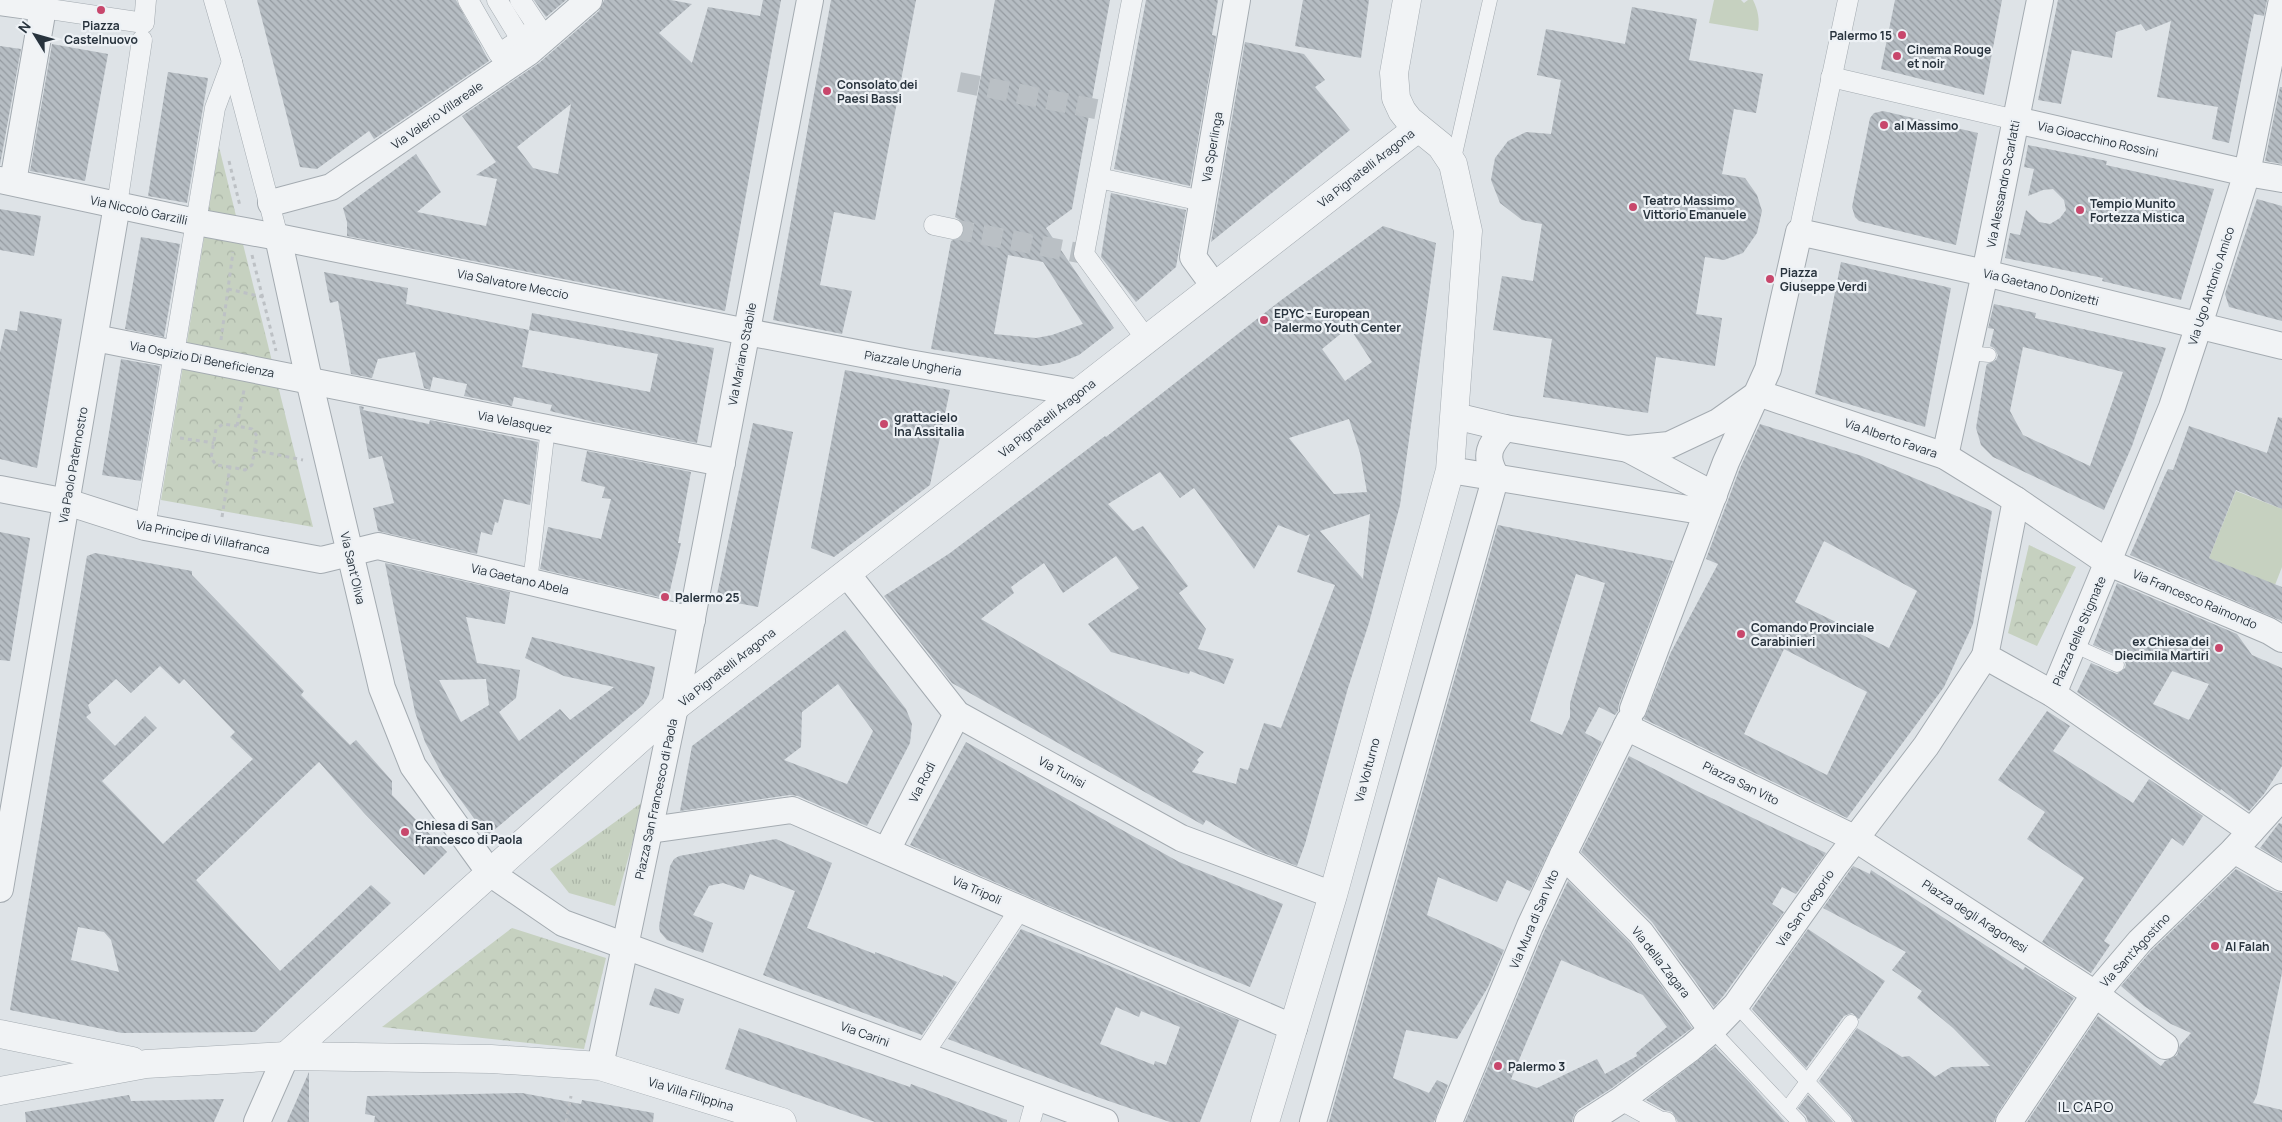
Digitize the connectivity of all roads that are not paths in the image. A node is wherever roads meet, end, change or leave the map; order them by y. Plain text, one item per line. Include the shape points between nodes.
1 (146, 0) edge
2 (214, 0) edge
3 (468, 0) edge
4 (497, 0) edge
5 (520, 0) edge
6 (590, 0) edge
7 (810, 0) edge
8 (1132, 0) edge
9 (1237, 0) edge
10 (1407, 0) edge
11 (1490, 0) edge
12 (1848, 0) edge
13 (2040, 0) edge
14 (2282, 0) edge
15 (0, 2) edge
16 (42, 8) junction
17 (142, 40) dead end
18 (525, 45) junction
19 (232, 62) junction
20 (1831, 78) junction
21 (2016, 120) junction
22 (1418, 128) junction
23 (1453, 164) junction
24 (2247, 173) junction
25 (1099, 178) junction
26 (2282, 179) edge
27 (6, 181) edge
28 (1202, 201) junction
29 (271, 203) junction
30 (117, 205) junction
31 (196, 222) junction
32 (1799, 232) junction
33 (278, 237) junction
34 (1985, 273) junction
35 (1215, 287) junction
36 (2199, 325) junction
37 (747, 332) junction
38 (95, 338) junction
39 (1147, 340) junction
40 (2282, 346) edge
41 (174, 353) junction
42 (309, 380) junction
43 (1079, 393) junction
44 (1758, 393) junction
45 (1455, 416) junction
46 (548, 428) junction
47 (1505, 428) junction
48 (1628, 449) junction
49 (1945, 456) junction
50 (722, 463) junction
51 (1450, 470) junction
52 (1496, 476) junction
53 (0, 489) edge
54 (2016, 500) junction
55 (67, 502) junction
56 (1710, 503) junction
57 (145, 527) junction
58 (349, 553) junction
59 (2107, 562) junction
60 (847, 574) junction
61 (530, 582) junction
62 (692, 620) junction
63 (2282, 639) edge
64 (2073, 645) junction
65 (1985, 656) junction
66 (2117, 665) dead end
67 (2052, 694) junction
68 (675, 707) junction
69 (957, 714) junction
70 (1629, 719) junction
71 (10, 767) edge
72 (2282, 797) edge
73 (650, 830) junction
74 (2251, 831) junction
75 (1856, 839) junction
76 (887, 850) junction
77 (2234, 850) junction
78 (1562, 855) junction
79 (490, 873) junction
80 (2282, 878) edge
81 (0, 889) edge
82 (1333, 895) junction
83 (1020, 909) junction
84 (625, 947) junction
85 (2095, 994) junction
86 (1736, 1005) junction
87 (1851, 1022) dead end
88 (1294, 1028) junction
89 (1712, 1030) junction
90 (0, 1034) edge
91 (2165, 1046) dead end
92 (923, 1055) junction
93 (286, 1056) junction
94 (146, 1064) junction
95 (600, 1066) junction
96 (1808, 1080) junction
97 (0, 1092) edge
98 (1037, 1097) junction
99 (1621, 1100) junction
100 (1787, 1109) junction
101 (257, 1122) edge
102 (782, 1122) edge
103 (1030, 1122) edge
104 (1105, 1122) edge
105 (1265, 1122) edge
106 (1313, 1122) edge
107 (1449, 1122) edge
108 (1587, 1122) edge
109 (1666, 1122) edge
110 (1800, 1122) edge
111 (1845, 1122) edge
112 (2009, 1122) edge

1 - 16 street via 144,23
2 - 19 street
3 - 18 street via 498,54
4 - 18 street
5 - 18 street via 538,27
6 - 18 street, Via Valerio Villareale
7 - 37 street, Via Mariano Stabile
8 - 25 street
9 - 28 street, Via Sperlinga
10 - 22 street via 1394,73 1396,98 1402,111
11 - 23 lane
12 - 20 street
13 - 21 street, Via Alessandro Scarlatti
14 - 24 street, Via Ugo Antonio Amico
15 - 16 street
16 - 27 street
17 - 30 street, Via Paolo Paternostro
18 - 29 street, Via Valerio Villareale via 331,187
19 - 29 street
19 - 31 street via 215,108
20 - 21 street, Via Gioacchino Rossini
20 - 32 street
21 - 24 street, Via Gioacchino Rossini
21 - 34 street, Via Alessandro Scarlatti
22 - 23 street via 1441,146
22 - 35 street, Via Pignatelli Aragona
23 - 45 street via 1468,230
24 - 26 street, Via Gioacchino Rossini
24 - 36 street, Via Ugo Antonio Amico
25 - 28 street
25 - 39 street via 1084,254
27 - 30 street, Via Niccolò Garzilli
28 - 35 street, Via Sperlinga via 1193,257
29 - 33 street
30 - 31 street, Via Niccolò Garzilli
30 - 38 street, Via Paolo Paternostro
31 - 33 street, Via Niccolò Garzilli
31 - 41 street
32 - 34 street, Via Gaetano Donizetti
32 - 44 street via 1768,369
33 - 37 street, Via Salvatore Meccio
33 - 42 street, Via Sant'Oliva
34 - 36 street, Via Gaetano Donizetti
34 - 49 street, Via Alessandro Scarlatti via 1978,354
35 - 39 street, Via Pignatelli Aragona
36 - 40 street, Via Gaetano Donizetti
36 - 59 street, Via Ugo Antonio Amico via 2172,407
37 - 43 street, Piazzale Ungheria
37 - 50 street, Via Mariano Stabile
38 - 41 street, Via Ospizio Di Beneficienza
38 - 55 street, Via Paolo Paternostro
39 - 43 street, Via Pignatelli Aragona
41 - 42 street, Via Ospizio Di Beneficienza
41 - 57 street
42 - 46 street, Via Velasquez
42 - 58 street, Via Sant'Oliva
43 - 60 street, Via Pignatelli Aragona
44 - 48 street via 1718,422 1669,445
44 - 49 street, Via Alberto Favara
44 - 56 street, Via Mura di San Vito
45 - 47 street
45 - 51 street, Via Volturno
46 - 50 street, Via Velasquez
46 - 61 lane
47 - 48 street
47 - 52 street via 1494,439 1489,452 1490,467
48 - 56 street
49 - 54 street, Via Alberto Favara
50 - 62 street, Via Mariano Stabile
51 - 52 street
51 - 82 street, Via Volturno
52 - 56 street
52 - 106 street
53 - 55 street, Via Principe di Villafranca
54 - 59 street, Piazza delle Stigmate
54 - 65 street
55 - 57 street, Via Principe di Villafranca
55 - 71 street, Via Paolo Paternostro
56 - 70 street, Via Mura di San Vito
57 - 58 street, Via Principe di Villafranca via 321,560
58 - 61 street, Via Gaetano Abela via 378,546
58 - 79 street, Via Sant'Oliva via 382,688 413,766
59 - 63 street, Via Francesco Raimondo
59 - 64 street, Piazza delle Stigmate
60 - 68 street, Via Pignatelli Aragona
60 - 69 street, Via Tunisi
61 - 62 street, Via Gaetano Abela
62 - 68 street, Via Mariano Stabile
64 - 66 lane
64 - 67 street, Piazza delle Stigmate
65 - 67 street, Piazza delle Stigmate
65 - 75 street, Via San Gregorio via 1926,746
67 - 74 street
68 - 73 street, Piazza San Francesco di Paola
68 - 79 street, Piazza San Francesco di Paola
69 - 76 street, Via Rodi
69 - 82 street, Via Tunisi via 1181,838
70 - 75 street, Piazza San Vito
70 - 78 street, Via Mura di San Vito
71 - 81 street, Via Paolo Paternostro
72 - 74 street, Via Sant'Agostino
73 - 76 street, Via Tripoli via 792,810
73 - 84 street, Piazza San Francesco di Paola
74 - 77 street, Via Sant'Agostino
75 - 85 street, Piazza degli Aragonesi
75 - 86 street, Via San Gregorio
76 - 83 street, Via Tripoli
77 - 80 street
77 - 85 street, Via Sant'Agostino via 2140,941
78 - 89 street, Via della Zagara via 1641,933
78 - 107 street, Via Mura di San Vito
79 - 84 street, Via Sant'Oliva via 563,924
79 - 93 street, Piazza San Francesco di Paola
82 - 88 street, Via Volturno
83 - 88 street, Via Tripoli
83 - 92 street
84 - 92 street, Via Carini
84 - 95 street, Piazza San Francesco di Paola
85 - 91 street, Piazza degli Aragonesi
85 - 112 street, Via Sant'Agostino
86 - 89 street, Via San Gregorio
86 - 96 lane
87 - 96 lane
88 - 105 street, Via Volturno
89 - 99 street, Via San Gregorio
89 - 100 lane
90 - 94 street
92 - 98 street, Via Carini
93 - 94 street
93 - 95 street via 491,1059
93 - 101 street
94 - 97 street
95 - 102 street, Via Villa Filippina
96 - 100 lane
96 - 111 lane
98 - 103 street
98 - 104 street, Via Carini
99 - 108 street, Via San Gregorio
99 - 109 street
100 - 110 lane

